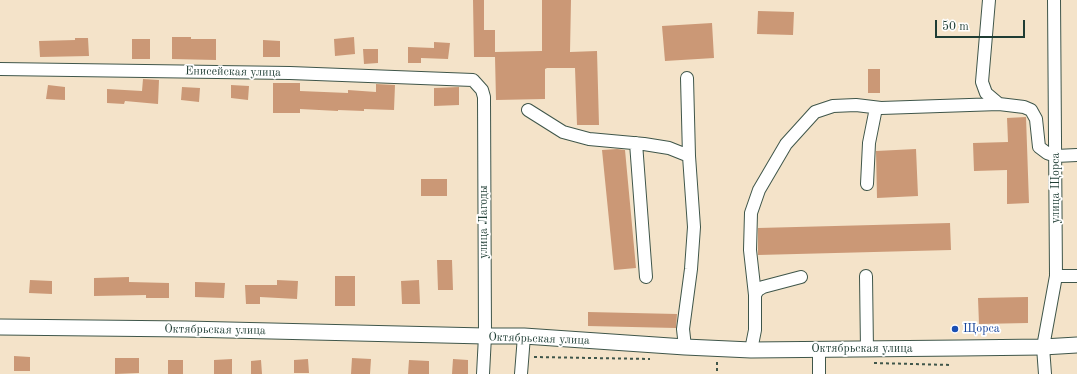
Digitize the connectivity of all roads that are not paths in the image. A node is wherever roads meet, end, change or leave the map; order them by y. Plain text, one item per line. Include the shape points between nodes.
1 (989, 0) edge
2 (1054, 0) edge
3 (0, 69) edge
4 (687, 78) dead end
5 (467, 79) joint
6 (999, 104) junction
7 (876, 108) junction
8 (528, 110) dead end
9 (636, 143) junction
10 (1077, 155) edge
11 (689, 156) junction
12 (1056, 156) junction
13 (867, 184) dead end
14 (801, 276) dead end
15 (866, 276) dead end
16 (1056, 276) junction
17 (1077, 276) edge
18 (646, 278) dead end
19 (755, 295) junction
20 (0, 327) edge
21 (485, 336) junction
22 (524, 336) junction
23 (1077, 345) edge
24 (686, 347) junction
25 (1043, 347) junction
26 (751, 350) junction
27 (819, 350) junction
28 (867, 350) junction
29 (483, 374) edge
30 (521, 374) edge
31 (819, 374) edge
32 (1045, 374) edge

1 - 6 street via 982,82 986,93
2 - 12 street, улица Щорса
3 - 5 street, Енисейская улица via 290,73
4 - 11 street
5 - 21 street, улица Лагоды via 478,85 484,97
6 - 7 street
6 - 12 street via 1031,110 1036,119 1038,147
7 - 13 street via 869,143
7 - 19 street via 856,105 833,106 815,112 786,144 759,190 751,213 750,250
8 - 9 street via 563,132 589,139
9 - 11 street via 668,148
9 - 18 street
10 - 12 street
11 - 24 street via 694,227 683,329
12 - 16 street, улица Щорса
14 - 19 street via 763,287
15 - 28 street
16 - 17 street
16 - 25 street, улица Щорса
19 - 26 street via 755,330
20 - 21 main road, Октябрьская улица
21 - 22 main road, Октябрьская улица
21 - 29 street, улица Лагоды
22 - 24 main road, Октябрьская улица
22 - 30 street
23 - 25 main road, Октябрьская улица
24 - 26 main road, Октябрьская улица
25 - 28 main road, Октябрьская улица
25 - 32 street, улица Щорса
26 - 27 main road, Октябрьская улица
27 - 28 main road, Октябрьская улица
27 - 31 street

